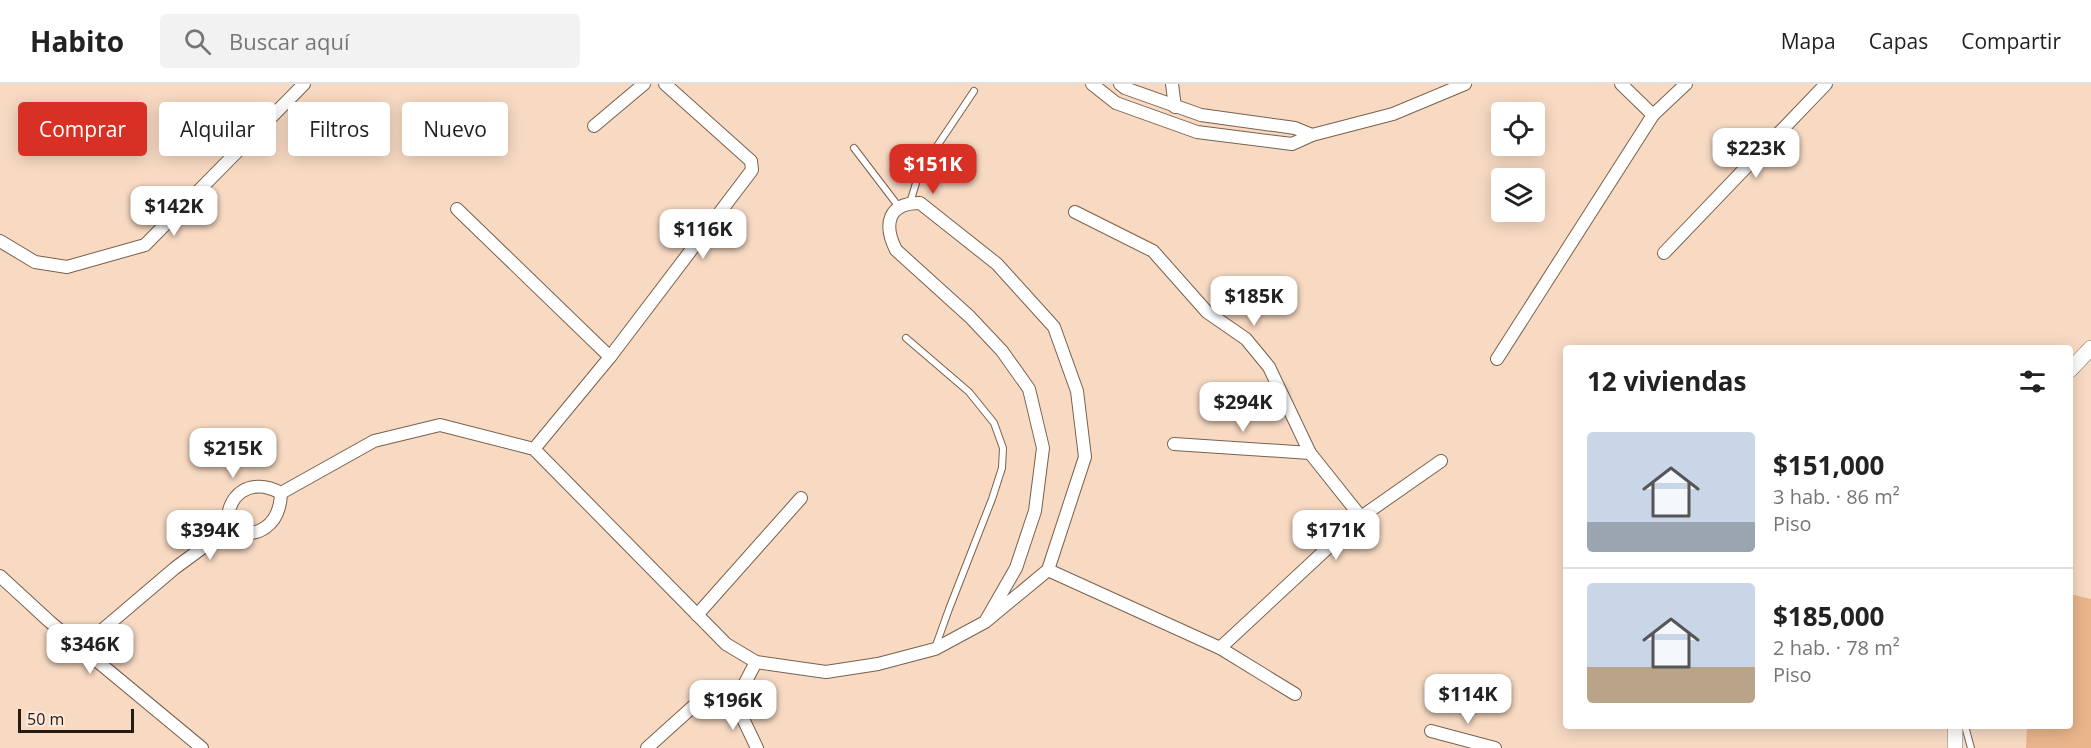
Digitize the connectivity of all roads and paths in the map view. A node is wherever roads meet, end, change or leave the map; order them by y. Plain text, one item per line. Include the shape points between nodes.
1 (304, 84) edge
2 (644, 84) edge
3 (665, 84) edge
4 (1092, 84) edge
5 (1120, 84) edge
6 (1172, 84) edge
7 (1465, 84) edge
8 (1621, 84) edge
9 (1686, 84) edge
10 (1826, 84) edge
11 (974, 91) dead end
12 (1175, 107) junction
13 (1653, 115) junction
14 (594, 126) dead end
15 (1312, 135) junction
16 (854, 148) dead end
17 (904, 205) junction
18 (457, 209) dead end
19 (1075, 212) dead end
20 (0, 242) edge
21 (1664, 253) dead end
22 (906, 338) dead end
23 (2091, 348) edge
24 (610, 357) junction
25 (1497, 359) dead end
26 (2073, 367) edge
27 (1174, 444) dead end
28 (534, 449) junction
29 (1310, 453) junction
30 (1441, 461) dead end
31 (281, 493) junction
32 (801, 498) dead end
33 (1361, 518) junction
34 (228, 530) junction
35 (1048, 570) junction
36 (0, 576) edge
37 (697, 615) junction
38 (985, 622) junction
39 (81, 648) junction
40 (1220, 648) junction
41 (935, 649) junction
42 (756, 662) junction
43 (1295, 694) dead end
44 (735, 702) junction
45 (1955, 729) edge
46 (1966, 729) edge
47 (1431, 731) dead end
48 (202, 748) edge
49 (647, 748) edge
50 (757, 748) edge
51 (1495, 748) edge
52 (1955, 748) edge
53 (1971, 748) edge

1 - 20 street via 145,245 67,267 35,262
2 - 14 street
3 - 24 street via 751,161 752,170
4 - 15 street via 1116,103 1197,132 1292,144
5 - 12 street
6 - 12 street
7 - 15 street via 1393,114
8 - 13 street
9 - 13 street
10 - 21 street
11 - 17 lane via 919,173
12 - 15 street via 1202,115 1295,128
13 - 25 street
16 - 17 lane
17 - 35 street via 920,203 997,264 1054,327 1077,391 1085,457
17 - 38 street via 892,215 889,235 896,250 1002,351 1029,389 1042,448 1035,511 1016,568
18 - 24 street
19 - 29 street via 1153,251 1207,312 1246,339 1269,367
22 - 41 lane via 969,392 994,423 1003,448 1002,468 992,499
23 - 26 street
24 - 28 street
27 - 29 street
28 - 31 street via 440,425 374,441
28 - 37 street
29 - 33 street
30 - 33 street
31 - 34 street via 277,515 261,531 250,534
31 - 34 street via 270,487 247,488 230,505
32 - 37 street
33 - 40 street
34 - 39 street via 175,568
35 - 38 street
35 - 40 street
36 - 39 street
37 - 42 street via 726,644
38 - 41 street
39 - 48 street
40 - 43 street
41 - 42 street via 826,672
42 - 44 street
44 - 49 street via 718,698 698,702
44 - 50 street
45 - 52 street
46 - 53 lane
47 - 51 street

